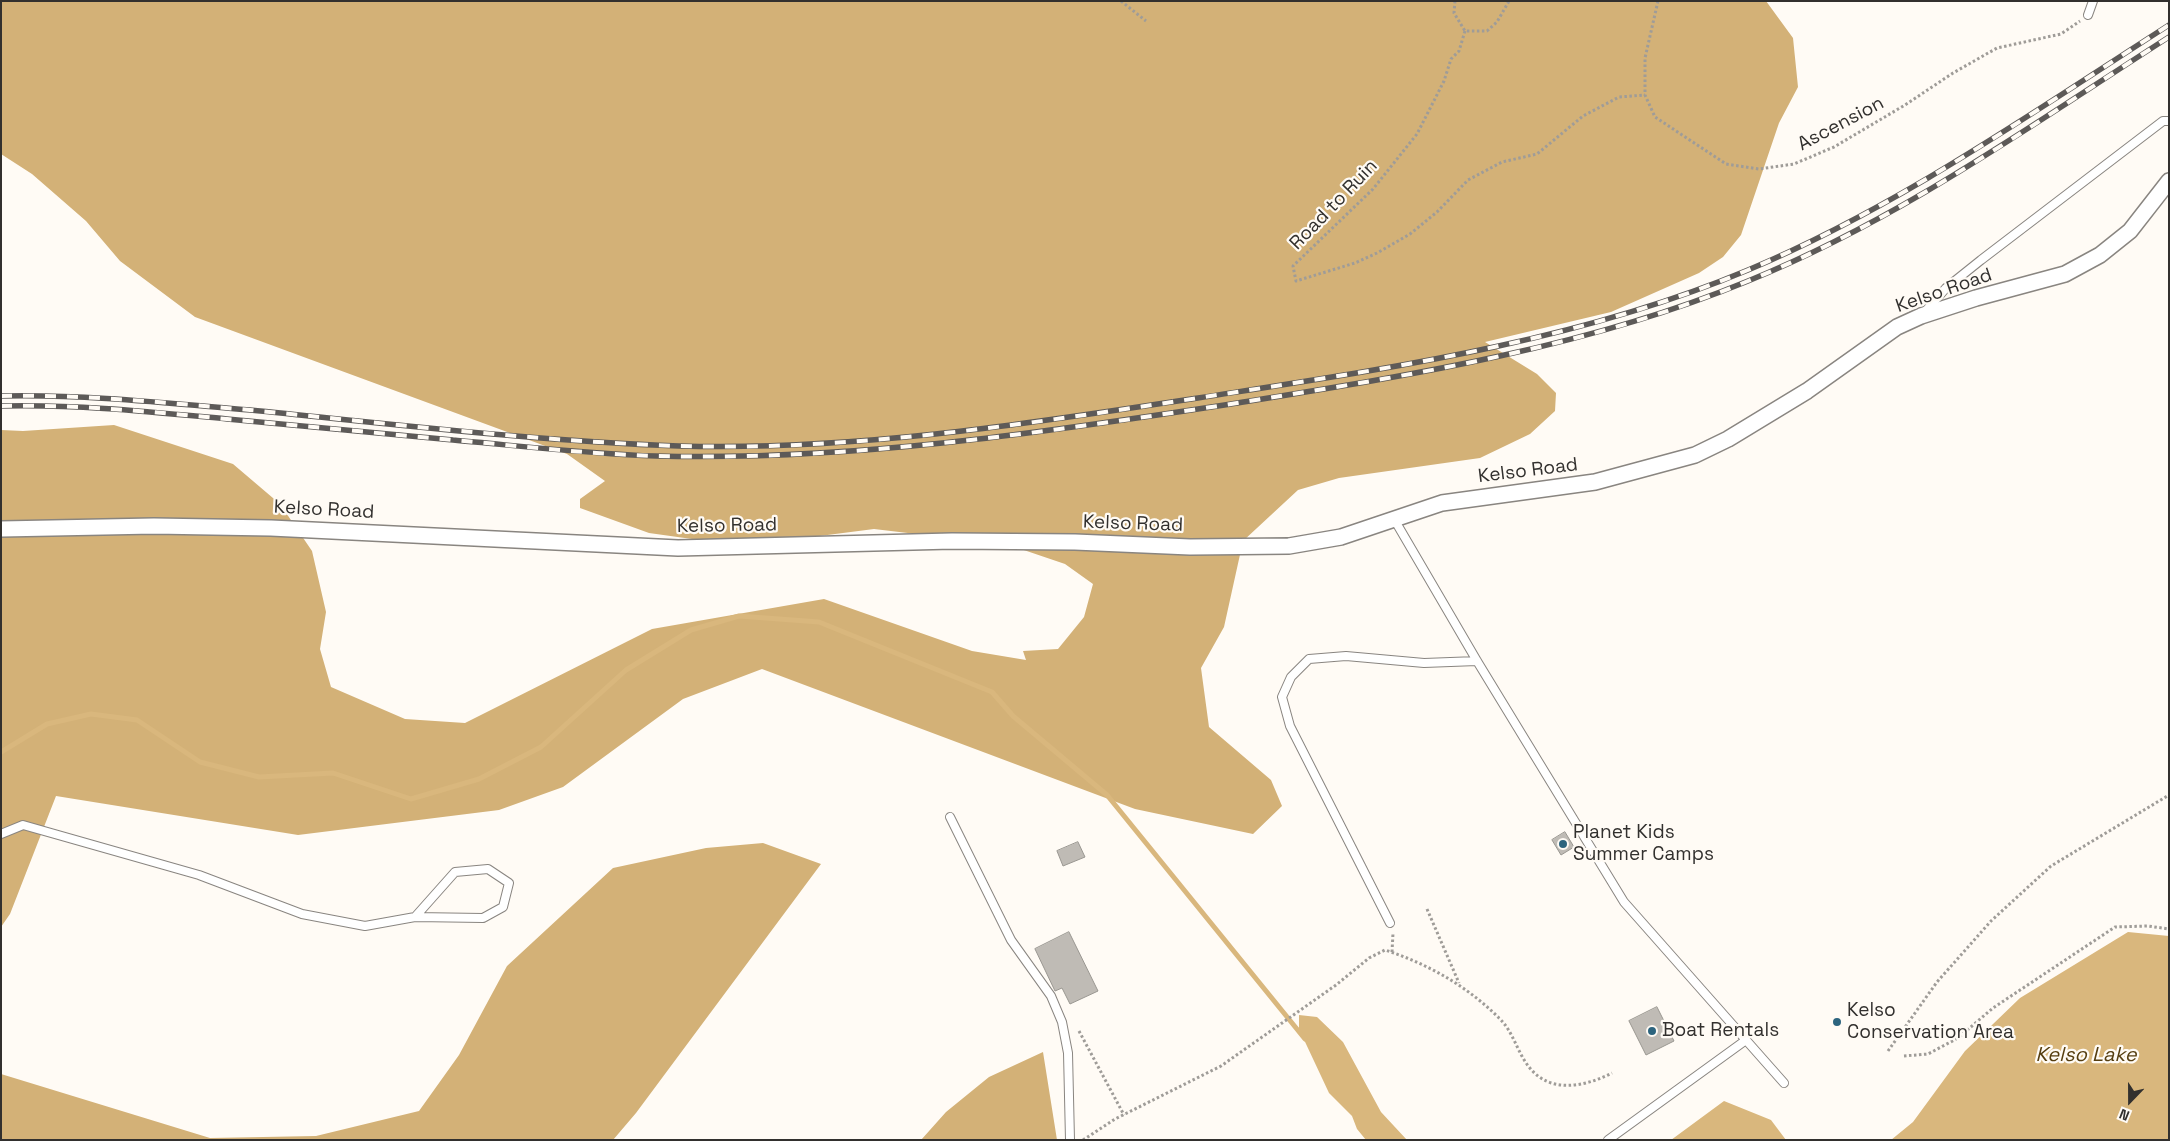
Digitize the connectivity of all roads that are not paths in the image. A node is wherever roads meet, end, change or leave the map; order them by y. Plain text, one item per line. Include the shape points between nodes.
1 (2093, 1) edge
2 (2088, 15) road end
3 (2169, 121) edge
4 (2169, 181) edge
5 (1921, 316) junction
6 (1394, 519) junction
7 (1, 529) edge
8 (1477, 661) junction
9 (950, 817) dead end
10 (1, 834) edge
11 (414, 917) junction
12 (1390, 922) road end
13 (1746, 1040) junction
14 (1784, 1083) dead end
15 (1070, 1140) edge
16 (1608, 1140) edge

1 - 2 lane
3 - 5 lane via 2163,121 1981,260 1946,288
4 - 5 street, Kelso Road via 2130,231 2082,265 2065,274
5 - 6 street, Kelso Road via 1897,327 1800,396 1695,455 1595,482 1442,503
6 - 7 street, Kelso Road via 1341,537 1279,546 952,541 678,548 271,528
6 - 8 lane
8 - 12 lane via 1424,663 1346,656 1309,659 1291,677 1282,697 1290,726
8 - 13 lane via 1624,902
9 - 15 lane via 1011,940 1051,996 1062,1022 1068,1053
10 - 11 lane via 23,825 199,874 302,914 365,926
11 - 11 lane via 483,918 503,907 509,883 488,868 455,872
13 - 14 lane
13 - 16 lane

